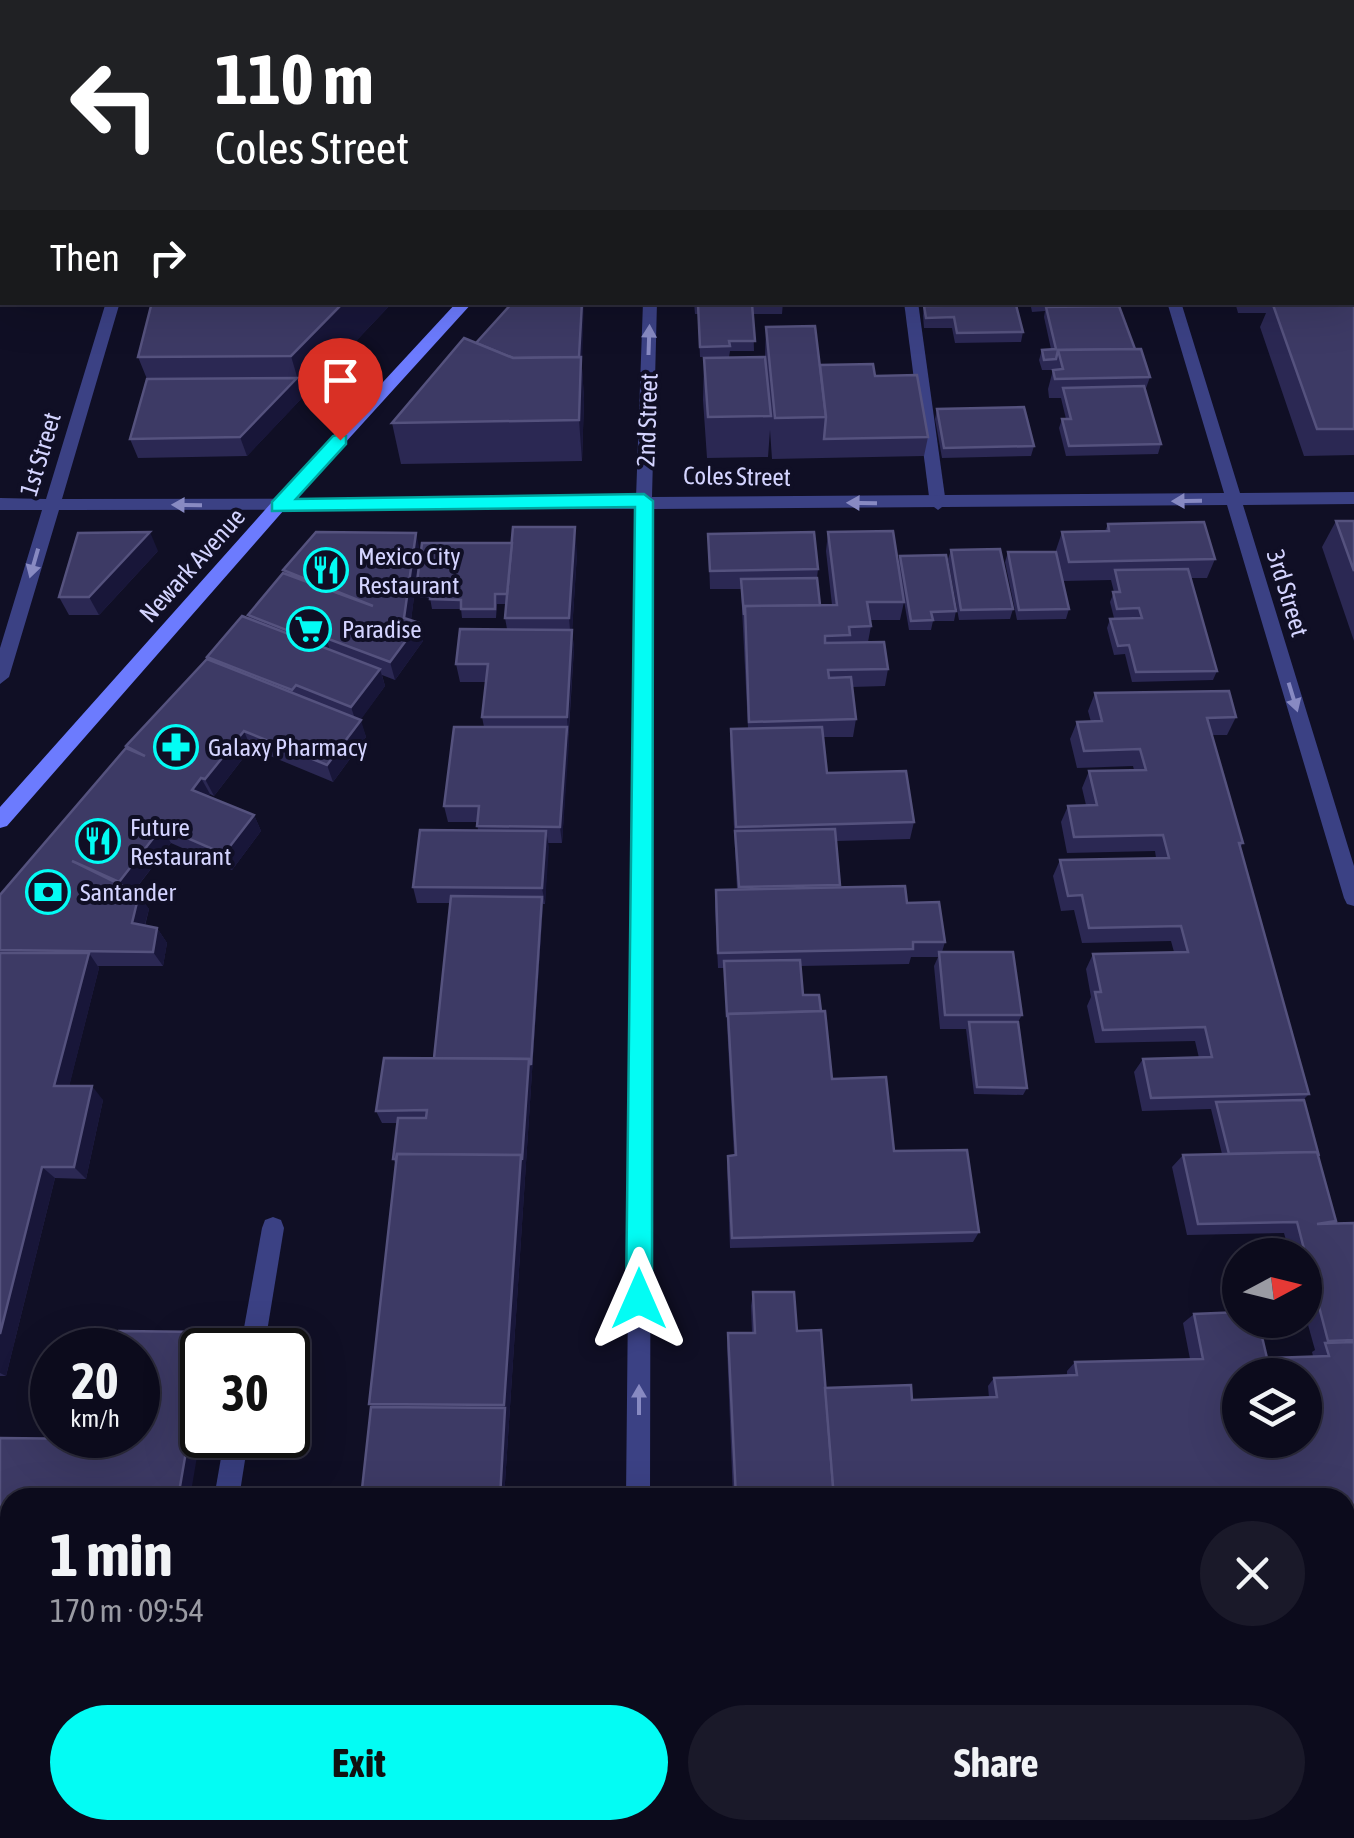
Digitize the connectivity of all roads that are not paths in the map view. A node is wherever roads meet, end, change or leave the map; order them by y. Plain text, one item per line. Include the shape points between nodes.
1 (112, 305) edge
2 (463, 305) edge
3 (650, 305) edge
4 (911, 305) edge
5 (1175, 305) edge
6 (1354, 498) edge
7 (644, 501) junction
8 (1234, 501) junction
9 (0, 504) edge
10 (51, 504) junction
11 (938, 504) junction
12 (278, 506) junction
13 (0, 677) edge
14 (0, 820) edge
15 (1354, 898) edge
16 (273, 1228) dead end
17 (256, 1328) edge
18 (233, 1458) edge
19 (228, 1488) edge
20 (638, 1488) edge

1 - 10 street, 1st Street
2 - 12 main road, Newark Avenue
7 -> 3 street, 2nd Street
4 - 11 street
5 - 8 street, 3rd Street
6 - 8 street, Coles Street
11 -> 7 street, Coles Street
7 - 12 street, Coles Street
20 -> 7 street, 2nd Street
8 -> 11 street, Coles Street
8 -> 15 street, 3rd Street
9 - 10 street, Coles Street
12 -> 10 street, Coles Street
10 -> 13 street, 1st Street
12 - 14 main road, Newark Avenue
16 - 17 street
18 - 19 street

